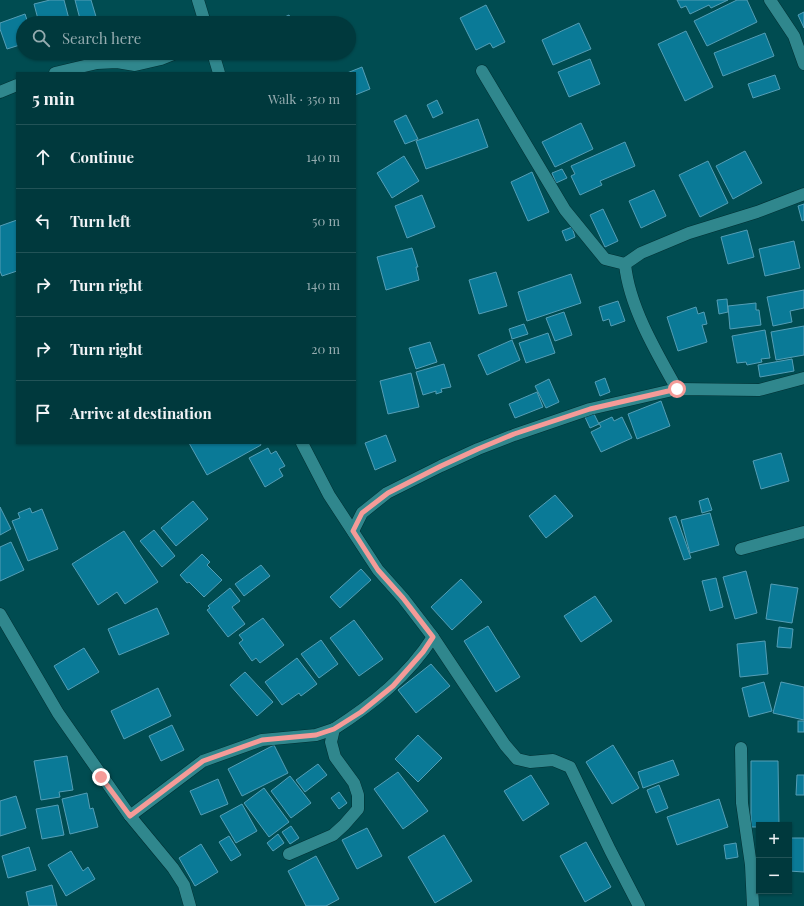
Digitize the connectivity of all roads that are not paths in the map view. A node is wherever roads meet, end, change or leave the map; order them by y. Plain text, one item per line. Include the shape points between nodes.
1 (198, 0) edge
2 (770, 0) edge
3 (203, 16) edge
4 (157, 60) edge
5 (215, 60) edge
6 (804, 64) edge
7 (482, 71) dead end
8 (59, 72) edge
9 (219, 72) edge
10 (16, 85) edge
11 (0, 92) edge
12 (804, 194) edge
13 (625, 264) junction
14 (804, 378) edge
15 (677, 389) junction
16 (303, 444) edge
17 (353, 531) junction
18 (804, 532) edge
19 (741, 549) dead end
20 (0, 614) edge
21 (433, 637) junction
22 (334, 729) junction
23 (741, 748) dead end
24 (130, 816) junction
25 (289, 854) dead end
26 (190, 906) edge
27 (639, 906) edge
28 (753, 906) edge

1 - 3 street
2 - 6 street via 794,36
4 - 8 street via 136,65 117,62 97,63
5 - 9 street
7 - 13 street via 565,210 605,260
10 - 11 street
12 - 13 street via 758,212 689,233 641,254
13 - 15 street via 626,278 653,347
14 - 15 street via 759,390
15 - 17 street via 590,409 514,434 478,449 388,493 362,513
16 - 17 street via 329,495
17 - 21 street via 378,570
18 - 19 street
20 - 24 street via 58,713
21 - 22 street via 393,686 361,712
21 - 27 street via 517,760 553,760 570,767
22 - 24 street via 316,735 262,740 203,761
22 - 25 street via 330,742 335,757 354,783 358,795 358,809 333,835
23 - 28 street via 742,803 751,865
24 - 26 street via 173,868 184,885

